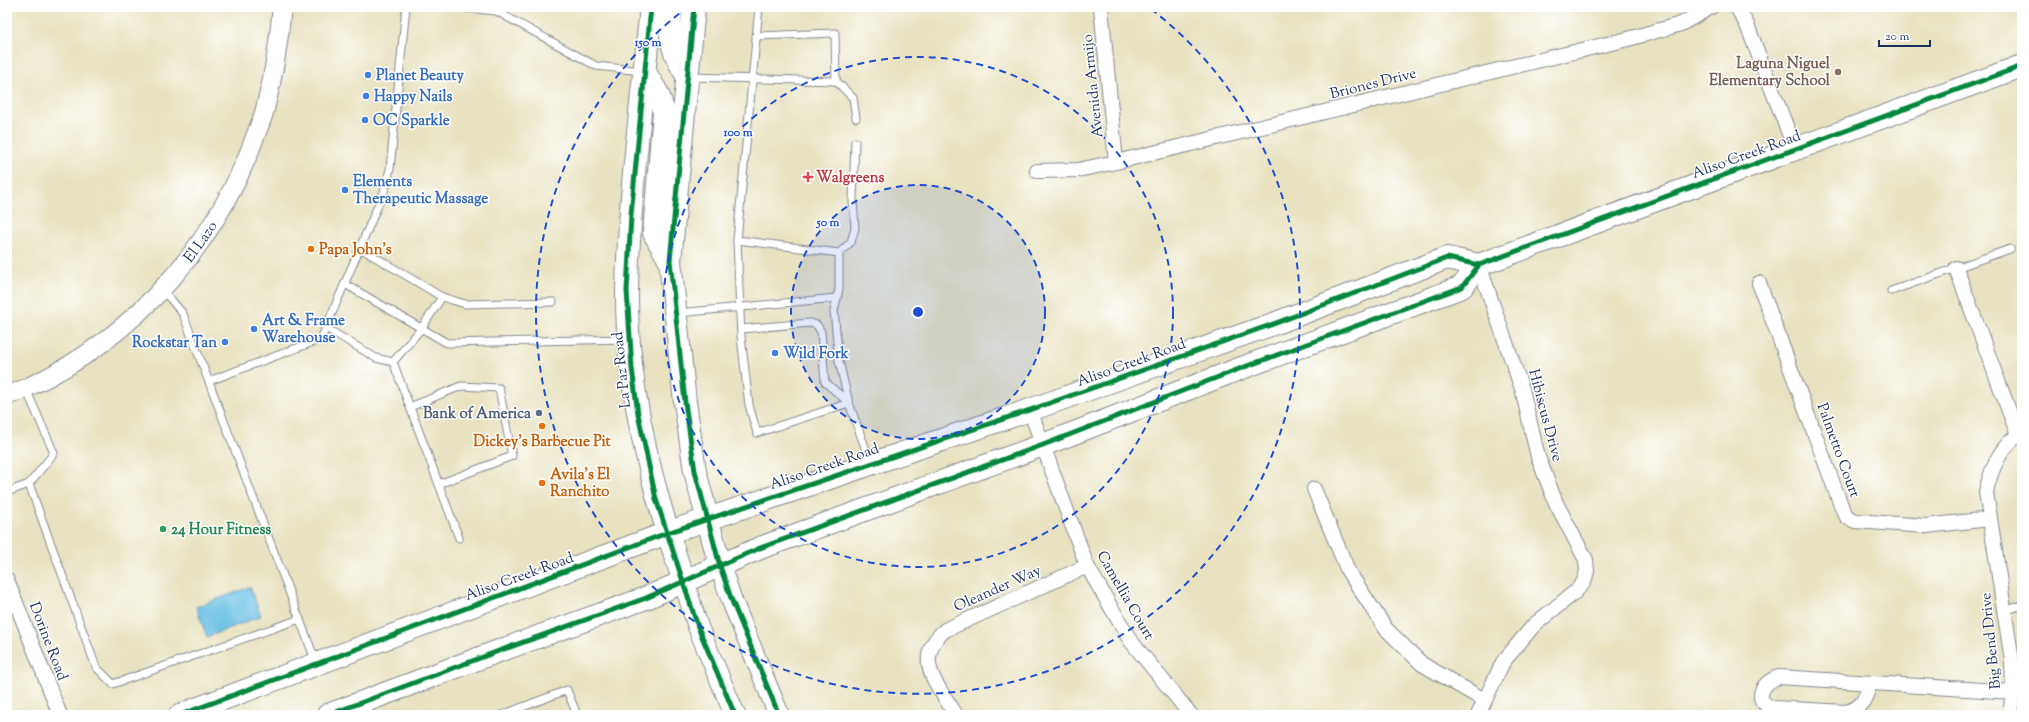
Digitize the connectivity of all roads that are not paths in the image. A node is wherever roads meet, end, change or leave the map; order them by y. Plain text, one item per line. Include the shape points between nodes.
1 (282, 7) edge
2 (406, 7) edge
3 (458, 7) edge
4 (651, 7) edge
5 (671, 7) edge
6 (694, 7) edge
7 (759, 7) edge
8 (1101, 7) edge
9 (1712, 7) edge
10 (1737, 7) edge
11 (756, 36) junction
12 (2022, 66) edge
13 (645, 72) junction
14 (688, 77) junction
15 (753, 78) junction
16 (836, 81) junction
17 (856, 118) dead end
18 (855, 142) dead end
19 (1795, 149) junction
20 (1116, 162) junction
21 (1037, 171) dead end
22 (737, 240) junction
23 (360, 248) junction
24 (2010, 249) dead end
25 (839, 253) junction
26 (670, 261) junction
27 (1479, 265) junction
28 (1956, 268) junction
29 (1760, 283) dead end
30 (345, 284) junction
31 (163, 290) junction
32 (1891, 292) dead end
33 (442, 297) junction
34 (837, 298) junction
35 (553, 302) dead end
36 (740, 308) junction
37 (675, 313) junction
38 (326, 328) junction
39 (421, 329) junction
40 (741, 329) junction
41 (630, 339) junction
42 (393, 362) junction
43 (209, 382) junction
44 (26, 389) junction
45 (7, 396) edge
46 (849, 403) junction
47 (410, 407) junction
48 (1030, 410) junction
49 (2020, 434) edge
50 (1043, 445) junction
51 (871, 463) junction
52 (29, 484) junction
53 (439, 484) junction
54 (1314, 489) dead end
55 (7, 492) edge
56 (1990, 518) junction
57 (707, 520) junction
58 (667, 533) junction
59 (459, 538) dead end
60 (720, 566) junction
61 (1087, 566) junction
62 (7, 580) edge
63 (684, 582) junction
64 (2022, 605) edge
65 (2005, 611) junction
66 (300, 620) junction
67 (316, 664) junction
68 (1870, 683) junction
69 (2013, 692) junction
70 (1484, 700) junction
71 (60, 715) edge
72 (180, 715) edge
73 (328, 715) edge
74 (502, 715) edge
75 (576, 715) edge
76 (735, 715) edge
77 (779, 715) edge
78 (956, 715) edge
79 (1191, 715) edge
80 (1478, 715) edge
81 (2010, 715) edge

1 - 31 street, El Lazo via 277,54 265,110 242,170 207,234
2 - 23 lane via 390,169 385,189
3 - 13 lane via 496,11 596,66
4 - 13 main road, La Paz Road
5 - 14 main road via 670,40
6 - 14 main road
7 - 11 lane
8 - 20 street, Avenida Armijo
9 - 20 street, Briones Drive via 1681,24 1628,39
10 - 19 street via 1747,26
11 - 15 lane
11 - 16 lane via 835,33
12 - 19 main road, Aliso Creek Road
13 - 26 main road via 658,94 664,112 654,233
13 - 41 main road, La Paz Road via 631,215 627,291
14 - 15 lane
14 - 26 main road
15 - 16 lane
15 - 22 lane
16 - 17 lane via 853,98
18 - 25 lane via 855,228 851,242
19 - 27 main road, Aliso Creek Road
20 - 21 street, Briones Drive via 1078,170
22 - 25 lane
22 - 36 lane
23 - 30 lane
23 - 33 lane
24 - 28 lane
25 - 34 lane
26 - 37 main road
27 - 48 main road, Aliso Creek Road via 1447,258 1276,323
27 - 50 main road via 1462,287
27 - 70 street, Hibiscus Drive via 1522,389 1538,458 1556,503 1586,560 1587,571 1584,582 1575,592 1534,625 1503,662
28 - 32 lane
28 - 49 street
29 - 56 street, Palmetto Court via 1847,517 1855,521 1926,526
30 - 38 lane
30 - 39 lane
31 - 43 lane via 183,314
31 - 44 street, El Lazo via 119,330 74,362
33 - 35 lane via 465,304
33 - 39 lane
34 - 36 lane
34 - 46 lane via 834,311 839,361
36 - 37 lane
36 - 40 lane
37 - 57 main road via 695,471
38 - 42 lane via 376,358
38 - 43 lane via 321,339
39 - 41 lane via 447,343
39 - 42 lane
40 - 46 lane via 810,323 817,326 821,332 825,382
40 - 46 lane via 749,406 757,433
41 - 58 main road, La Paz Road via 638,414 656,499
42 - 47 lane
43 - 66 lane
44 - 45 street, El Lazo
44 - 52 lane via 54,453
46 - 51 lane
47 - 53 lane
47 - 53 lane via 461,386 499,388 512,456
48 - 50 street, Camellia Court
48 - 51 main road, Aliso Creek Road
49 - 56 street, Big Bend Drive via 2001,453 1991,471 1986,492
50 - 60 main road via 760,548
50 - 61 street, Camellia Court
51 - 57 main road, Aliso Creek Road
52 - 55 lane
52 - 66 lane via 96,667 113,684
53 - 59 lane
54 - 70 street via 1348,571 1386,629 1422,664
56 - 65 street, Big Bend Drive
57 - 58 main road, Aliso Creek Road
57 - 60 main road
58 - 63 main road, La Paz Road
58 - 67 main road, Aliso Creek Road
60 - 63 main road
60 - 77 main road
61 - 78 street, Oleander Way via 945,630 935,638 927,662 934,679
61 - 79 street, Camellia Court via 1130,640
62 - 71 street, Dorine Road
63 - 73 main road
63 - 76 main road, La Paz Road via 698,627
64 - 65 lane
65 - 69 street, Big Bend Drive via 2012,661
66 - 67 lane
67 - 72 main road, Aliso Creek Road
68 - 68 street via 1862,704 1854,710 1845,712 1768,707 1761,696 1765,683 1779,677
68 - 69 street
69 - 81 street, Big Bend Drive
70 - 80 street
74 - 75 lane via 566,690

